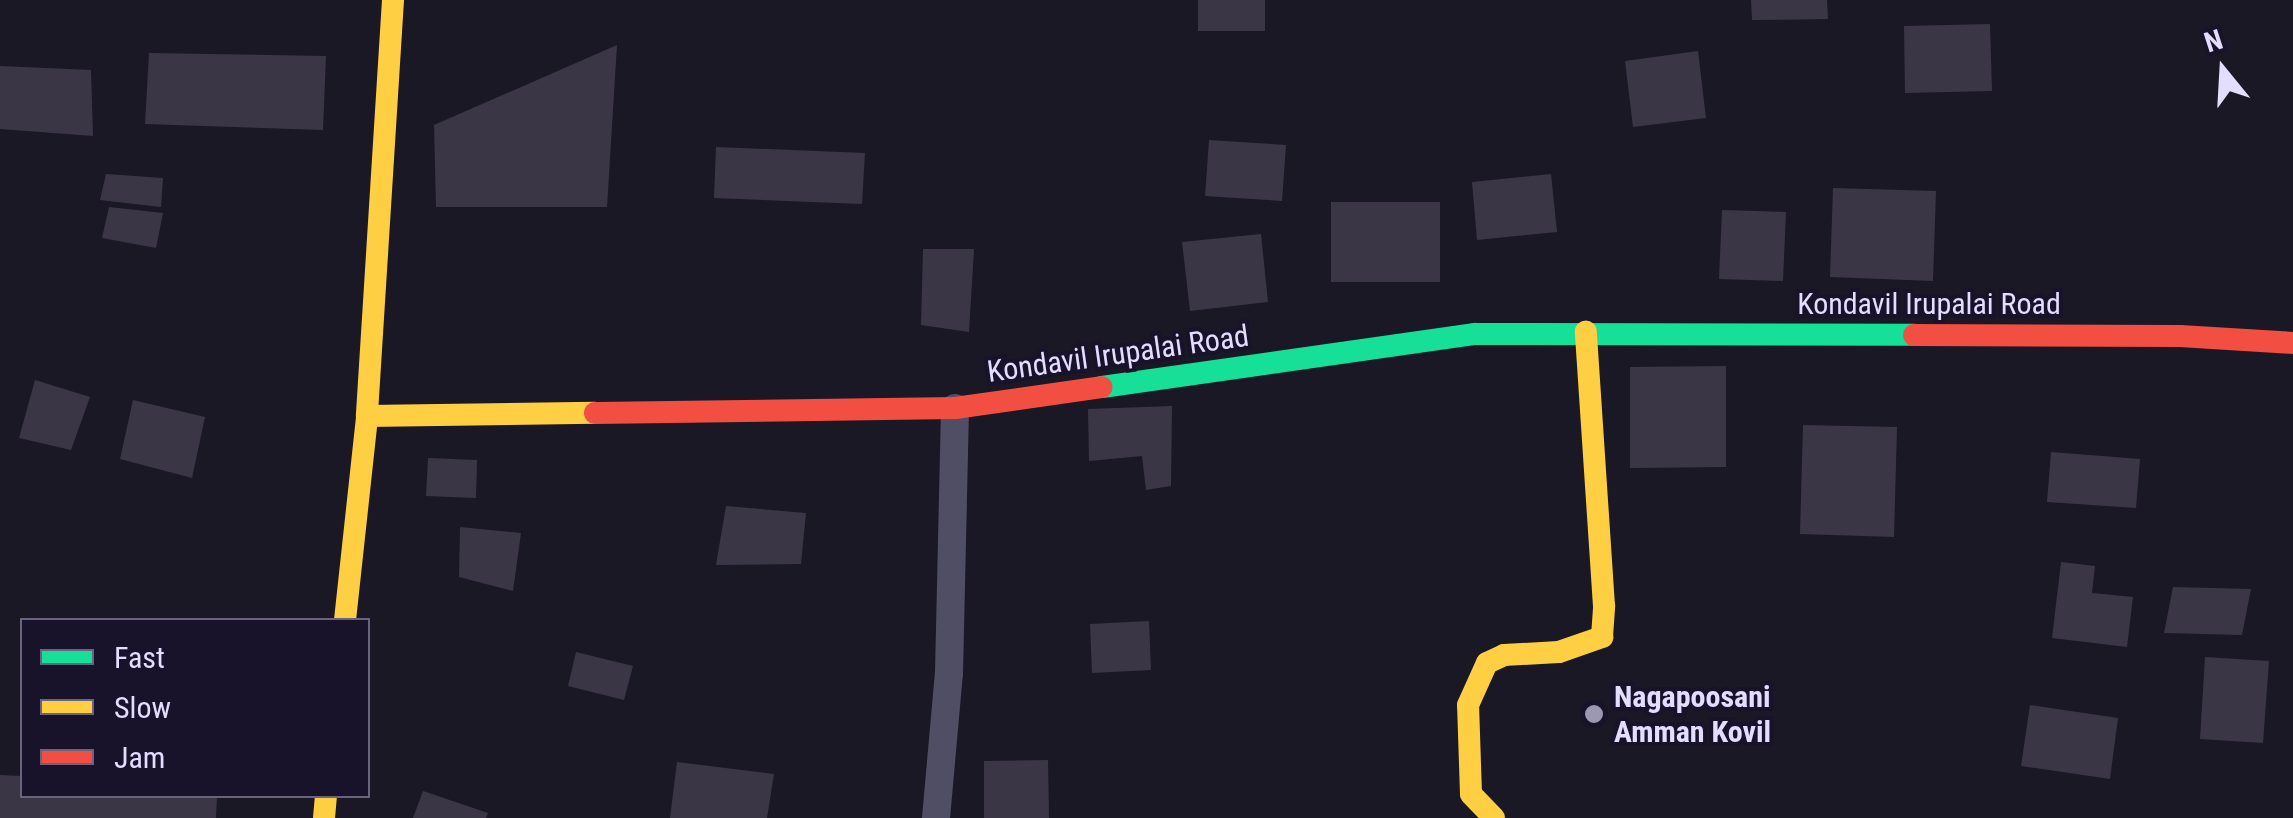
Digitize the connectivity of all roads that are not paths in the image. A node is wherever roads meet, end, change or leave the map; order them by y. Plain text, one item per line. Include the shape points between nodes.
1 (393, 0) edge
2 (1586, 332) junction
3 (2293, 344) edge
4 (955, 408) junction
5 (367, 416) junction
6 (345, 618) edge
7 (936, 818) edge
8 (1494, 818) edge

1 - 5 street
2 - 3 street, Kondavil Irupalai Road via 2180,336
2 - 4 street, Kondavil Irupalai Road via 1475,334
2 - 8 street via 1602,637 1560,652 1504,655 1487,663 1468,705 1471,794
4 - 5 street, Kondavil Irupalai Road
4 - 7 street via 949,673
5 - 6 street

